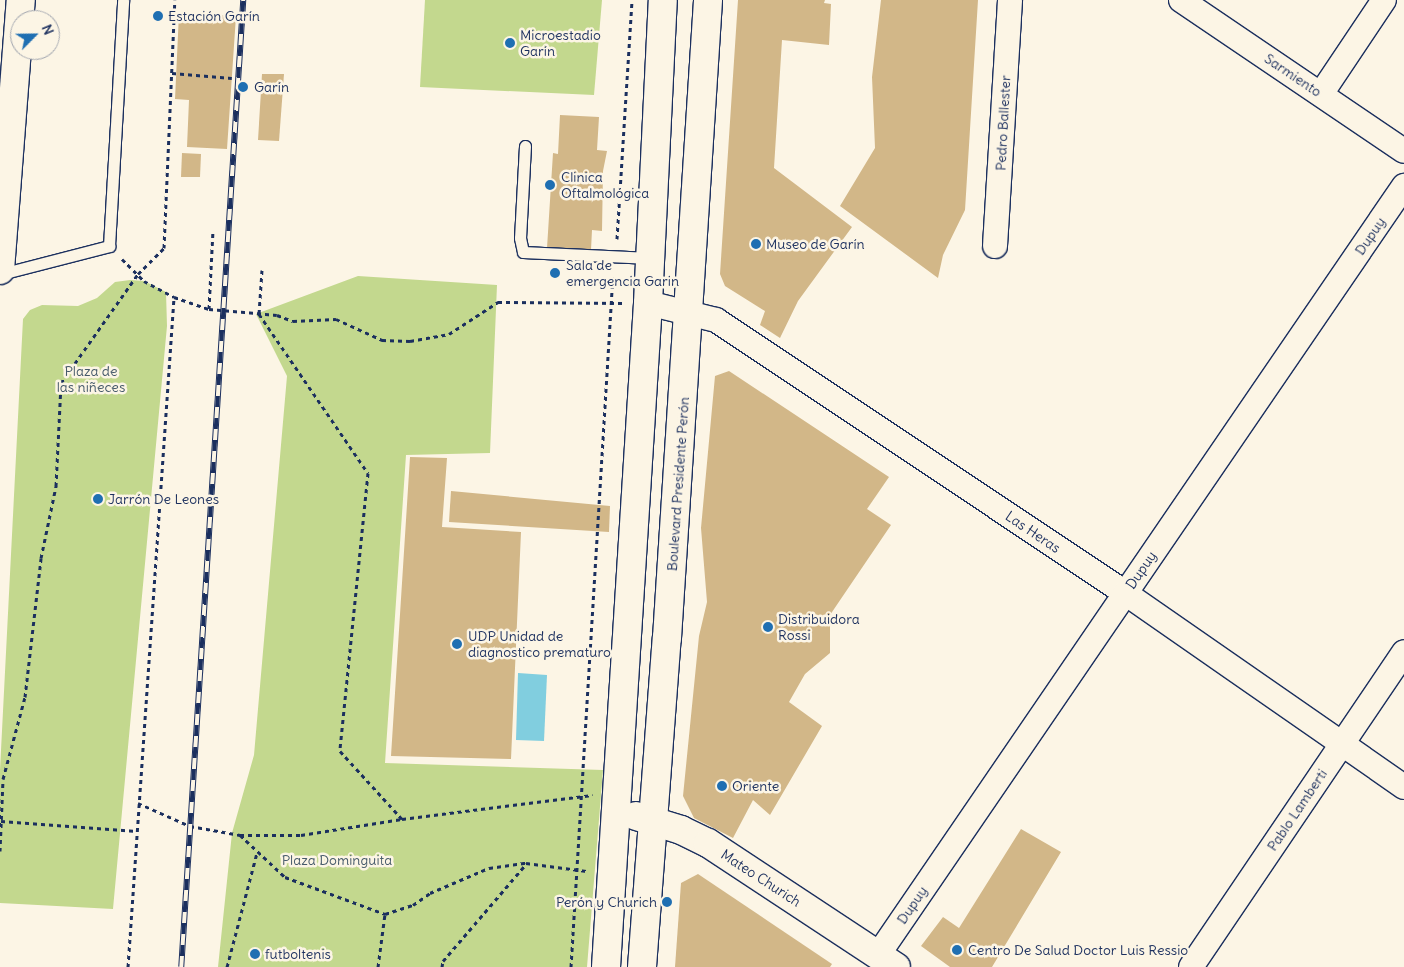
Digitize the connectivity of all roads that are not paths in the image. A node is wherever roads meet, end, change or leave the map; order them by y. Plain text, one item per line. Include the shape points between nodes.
1 (21, 0) edge
2 (123, 0) edge
3 (663, 0) edge
4 (708, 0) edge
5 (1010, 0) edge
6 (1181, 0) edge
7 (1384, 0) edge
8 (1320, 94) junction
9 (525, 146) dead end
10 (1404, 151) edge
11 (1404, 186) edge
12 (996, 246) dead end
13 (650, 258) junction
14 (0, 270) edge
15 (0, 274) edge
16 (648, 303) junction
17 (688, 311) junction
18 (1125, 594) junction
19 (1404, 652) edge
20 (1341, 745) junction
21 (1404, 787) edge
22 (616, 804) junction
23 (652, 819) junction
24 (887, 961) edge
25 (606, 967) edge
26 (642, 967) edge
27 (1191, 967) edge

1 - 14 street
2 - 15 lane via 109,246
3 - 13 street
4 - 17 street, Boulevard Presidente Perón
5 - 12 street, Pedro Ballester
6 - 8 street, Sarmiento
7 - 8 street
8 - 10 street, Sarmiento
9 - 13 lane via 520,238 523,252
11 - 18 street, Dupuy
13 - 16 street
16 - 17 street, Las Heras
16 - 22 street
17 - 18 street, Las Heras via 716,320
17 - 23 street, Boulevard Presidente Perón
18 - 20 street, Las Heras
18 - 24 street, Dupuy
19 - 20 street, Pablo Lamberti
20 - 21 street, Las Heras
20 - 27 street, Pablo Lamberti
22 - 23 street, Mateo Churich
22 - 25 street
23 - 24 street, Mateo Churich via 708,843
23 - 26 street, Boulevard Presidente Perón

